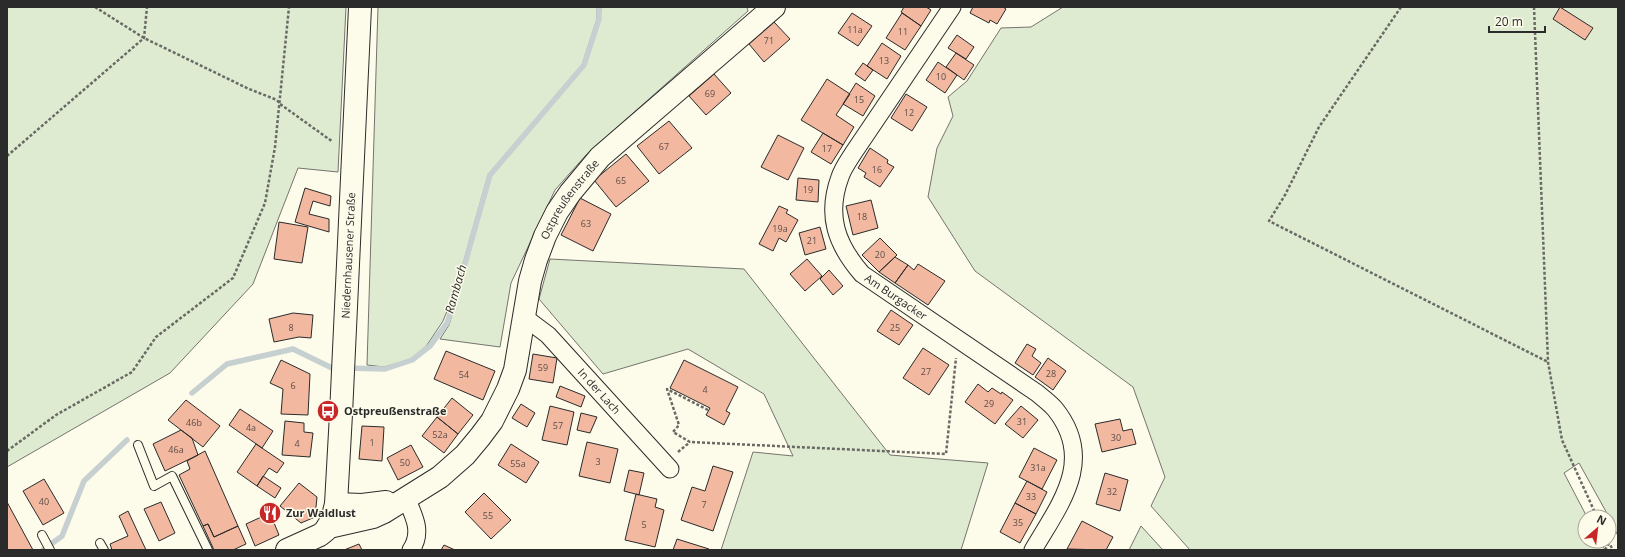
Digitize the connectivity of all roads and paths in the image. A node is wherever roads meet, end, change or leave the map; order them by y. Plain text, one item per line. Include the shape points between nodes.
1 (95, 7) edge
2 (147, 7) edge
3 (289, 7) edge
4 (360, 7) edge
5 (774, 7) edge
6 (952, 7) edge
7 (1402, 7) edge
8 (1534, 7) edge
9 (144, 38) junction
10 (280, 104) junction
11 (7, 156) edge
12 (353, 156) junction
13 (524, 317) junction
14 (958, 340) junction
15 (1548, 362) junction
16 (708, 410) dead end
17 (138, 445) dead end
18 (7, 451) edge
19 (670, 470) dead end
20 (406, 498) junction
21 (336, 504) junction
22 (1593, 509) edge
23 (329, 527) junction
24 (42, 535) dead end
25 (48, 547) edge
26 (208, 550) edge
27 (287, 550) edge
28 (411, 550) edge
29 (1033, 550) edge

1 - 9 path
2 - 9 path
3 - 10 path
4 - 12 street, Niedernhausener Straße
5 - 13 street, Ostpreußenstraße via 600,157 584,174 561,206 545,236 530,281
6 - 14 street, Am Burgacker via 850,158 840,176 834,197 834,218 838,237 848,258 862,274
7 - 15 path via 1319,127 1269,221
8 - 15 path
9 - 10 path via 277,100
9 - 11 path
10 - 12 path
10 - 18 path via 265,203 233,278 156,337 132,372 56,415
12 - 21 street, Niedernhausener Straße
13 - 19 street, In der Lach via 548,335
13 - 20 street, Ostpreußenstraße via 515,370 492,421 455,465
14 - 16 path via 946,454 690,442 673,432 679,425 667,389
14 - 29 street, Am Burgacker via 1037,393 1054,408 1066,424 1070,435 1075,460 1072,477
15 - 22 path via 1562,440
17 - 26 lane via 154,486 172,476
20 - 21 street, Ostpreußenstraße via 362,505
20 - 23 street, Ostpreußenstraße via 372,517
20 - 28 street via 417,524 417,536
21 - 23 street
23 - 27 street, Ostpreußenstraße via 320,535
24 - 25 lane

